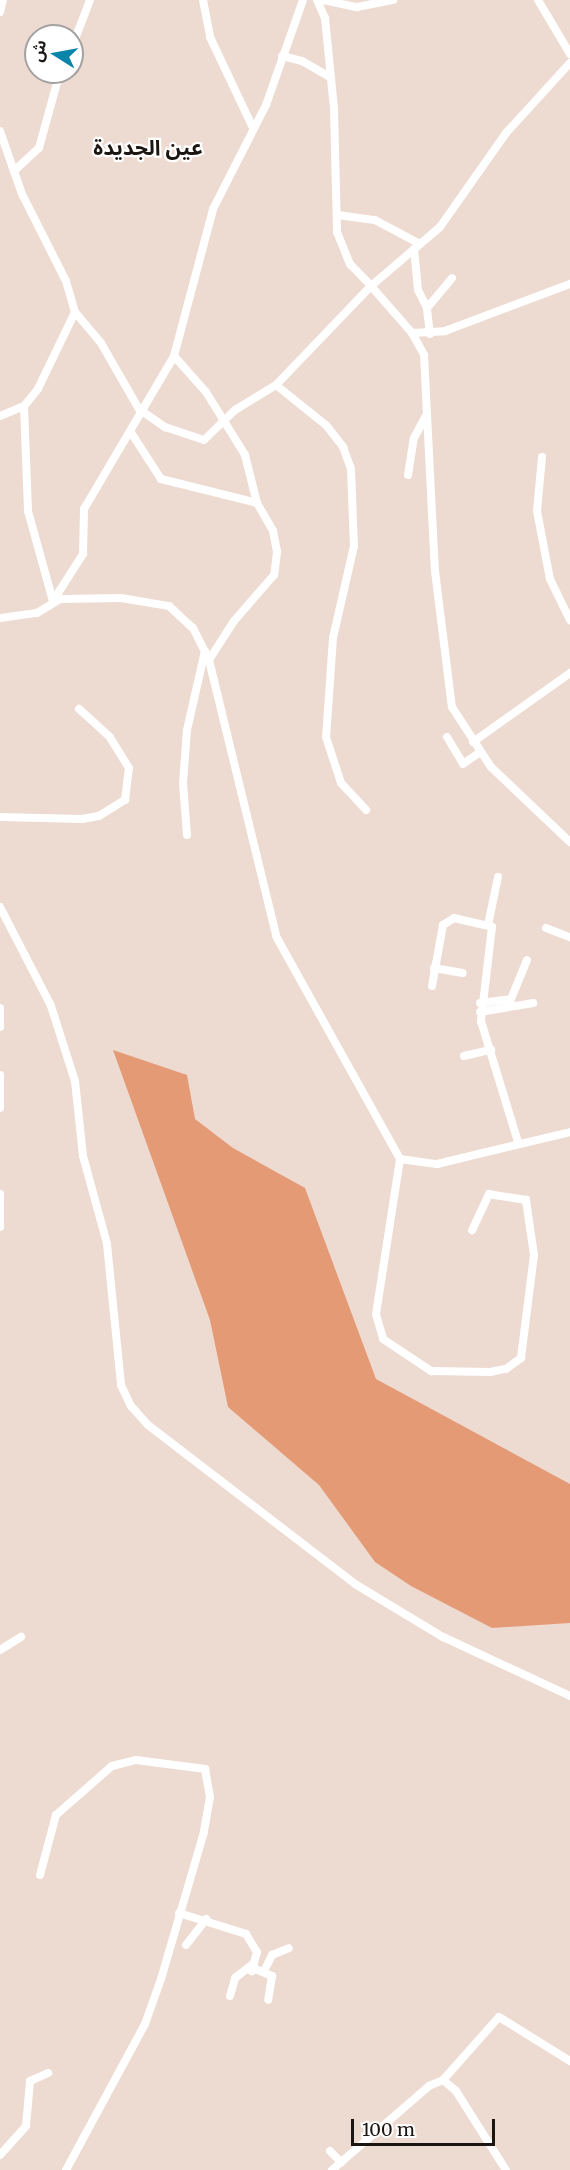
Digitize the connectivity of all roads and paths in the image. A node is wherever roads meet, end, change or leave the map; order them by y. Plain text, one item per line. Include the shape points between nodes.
1 (3, 0) edge
2 (90, 0) edge
3 (203, 0) edge
4 (303, 0) edge
5 (317, 0) edge
6 (323, 0) edge
7 (393, 0) edge
8 (538, 0) edge
9 (0, 12) edge
10 (81, 24) edge
11 (570, 54) edge
12 (282, 56) junction
13 (570, 63) edge
14 (328, 76) junction
15 (57, 84) edge
16 (252, 126) junction
17 (0, 131) edge
18 (14, 171) junction
19 (338, 215) junction
20 (417, 247) junction
21 (452, 278) dead end
22 (570, 284) edge
23 (371, 286) junction
24 (427, 308) junction
25 (75, 312) junction
26 (412, 333) junction
27 (430, 334) junction
28 (174, 356) junction
29 (276, 385) junction
30 (24, 406) junction
31 (142, 411) junction
32 (426, 415) junction
33 (0, 416) edge
34 (223, 423) junction
35 (130, 431) junction
36 (542, 457) dead end
37 (408, 475) dead end
38 (257, 503) junction
39 (53, 601) junction
40 (0, 618) edge
41 (570, 620) edge
42 (205, 651) junction
43 (209, 660) junction
44 (570, 673) edge
45 (79, 709) dead end
46 (447, 737) dead end
47 (473, 742) junction
48 (480, 752) junction
49 (366, 810) dead end
50 (0, 817) edge
51 (187, 835) dead end
52 (570, 842) edge
53 (498, 877) dead end
54 (0, 907) edge
55 (488, 925) junction
56 (546, 928) dead end
57 (570, 937) edge
58 (527, 960) dead end
59 (434, 968) junction
60 (463, 973) dead end
61 (432, 986) dead end
62 (533, 1003) dead end
63 (0, 1008) edge
64 (480, 1008) junction
65 (0, 1027) edge
66 (491, 1050) junction
67 (465, 1056) dead end
68 (0, 1075) edge
69 (0, 1108) edge
70 (570, 1132) edge
71 (518, 1142) junction
72 (400, 1159) junction
73 (0, 1194) edge
74 (0, 1227) edge
75 (472, 1230) dead end
76 (21, 1637) dead end
77 (0, 1650) edge
78 (570, 1696) edge
79 (40, 1875) dead end
80 (179, 1913) junction
81 (206, 1919) junction
82 (186, 1945) dead end
83 (288, 1948) dead end
84 (253, 1967) junction
85 (264, 1971) junction
86 (230, 1996) dead end
87 (268, 2000) dead end
88 (570, 2061) edge
89 (48, 2073) dead end
90 (443, 2080) junction
91 (330, 2151) dead end
92 (0, 2155) edge
93 (341, 2162) junction
94 (66, 2170) edge
95 (332, 2170) edge
96 (506, 2170) edge

1 - 9 street
2 - 10 street
3 - 16 street via 210,37
4 - 12 street
5 - 14 street via 325,18
6 - 7 street via 357,7
8 - 11 street
12 - 14 street via 302,61
12 - 16 street via 266,105
13 - 20 street via 506,133 440,227
14 - 19 street
15 - 18 street via 39,148
16 - 28 street via 213,209
17 - 18 street
18 - 25 street via 66,281
19 - 20 street via 375,220
19 - 23 street via 342,246 359,277
20 - 23 street
20 - 24 street via 418,290
21 - 24 street
22 - 27 street
23 - 26 street
23 - 29 street
24 - 27 street
25 - 30 street via 42,382
25 - 31 street
26 - 27 street
26 - 32 street via 424,355
28 - 31 street
28 - 34 street via 206,392
29 - 34 street
29 - 49 street via 326,425 343,447 351,469 354,546 333,638 326,737 341,783
30 - 33 street
30 - 39 street via 28,511
31 - 34 street via 165,428 197,440 209,437
31 - 35 street
32 - 37 street via 414,438
32 - 47 street via 435,571 448,687 452,708
34 - 38 street via 245,455
35 - 38 street via 161,479
35 - 39 street via 84,509 83,554
36 - 41 street via 537,511 550,579
38 - 43 street via 273,531 274,575 234,621
39 - 40 street via 37,613
39 - 42 street via 121,597 169,606 183,616
42 - 43 street
42 - 51 street via 187,730 183,783
43 - 72 street via 277,938
44 - 47 street
45 - 50 street via 110,737 129,768 125,800 99,816 82,819
46 - 48 street via 463,764
47 - 48 street
48 - 52 street via 518,795
53 - 55 street
54 - 78 street via 51,1006 75,1081 83,1156 107,1244 122,1385 131,1406 148,1425 355,1584 443,1638
55 - 59 street via 454,918 443,925
55 - 64 street via 495,932
56 - 57 street
58 - 64 street via 511,999
59 - 60 street
59 - 61 street
62 - 64 street
63 - 65 street
64 - 66 street
66 - 67 street
66 - 71 street
68 - 69 street
70 - 71 street
71 - 72 street via 437,1164
72 - 75 street via 376,1314 383,1339 431,1371 490,1372 506,1369 521,1358 534,1255 526,1200 489,1194
73 - 74 street
76 - 77 street
79 - 80 street via 56,1815 112,1766 136,1760 199,1765 208,1776 210,1797
80 - 81 street
80 - 94 street via 145,2024
81 - 82 street
81 - 84 street via 246,1934 257,1952
83 - 85 street via 272,1955
84 - 85 street
84 - 86 street via 235,1978
85 - 87 street via 272,1976
88 - 90 street via 499,2017
89 - 92 street via 30,2080 26,2126
90 - 93 street via 429,2086
90 - 96 street via 456,2091
91 - 93 street
93 - 95 street

